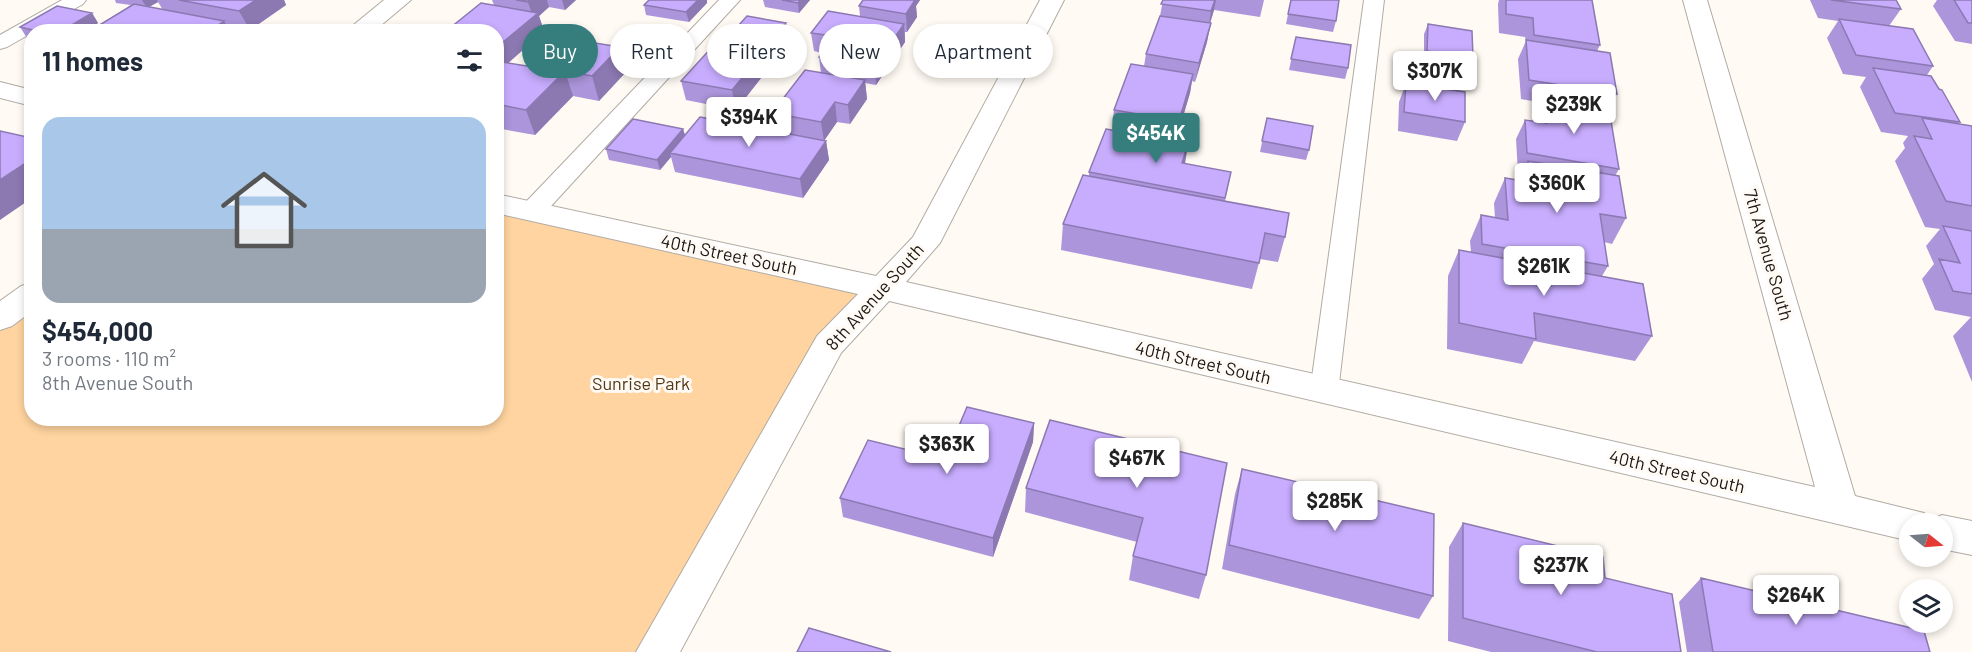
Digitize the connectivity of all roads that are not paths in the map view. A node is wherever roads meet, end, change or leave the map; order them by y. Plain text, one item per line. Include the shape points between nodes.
1 (76, 0) edge
2 (399, 0) edge
3 (730, 0) edge
4 (1052, 0) edge
5 (1374, 0) edge
6 (1695, 0) edge
7 (34, 24) edge
8 (368, 24) edge
9 (24, 29) edge
10 (0, 43) edge
11 (0, 90) edge
12 (24, 96) edge
13 (504, 205) edge
14 (532, 211) junction
15 (882, 288) junction
16 (24, 300) edge
17 (0, 318) edge
18 (1324, 392) junction
19 (1840, 510) junction
20 (1899, 523) edge
21 (1953, 534) edge
22 (1972, 538) edge
23 (657, 652) edge

1 - 7 lane
2 - 8 street
3 - 14 lane
4 - 15 street, 8th Avenue South via 925,243
5 - 18 lane
6 - 19 street, 7th Avenue South
9 - 10 lane
11 - 12 street
13 - 14 street, 40th Street South
14 - 15 street, 40th Street South
15 - 18 street, 40th Street South
15 - 23 street, 8th Avenue South via 829,345
16 - 17 street
18 - 19 street, 40th Street South
19 - 20 street, 40th Street South
21 - 22 street

